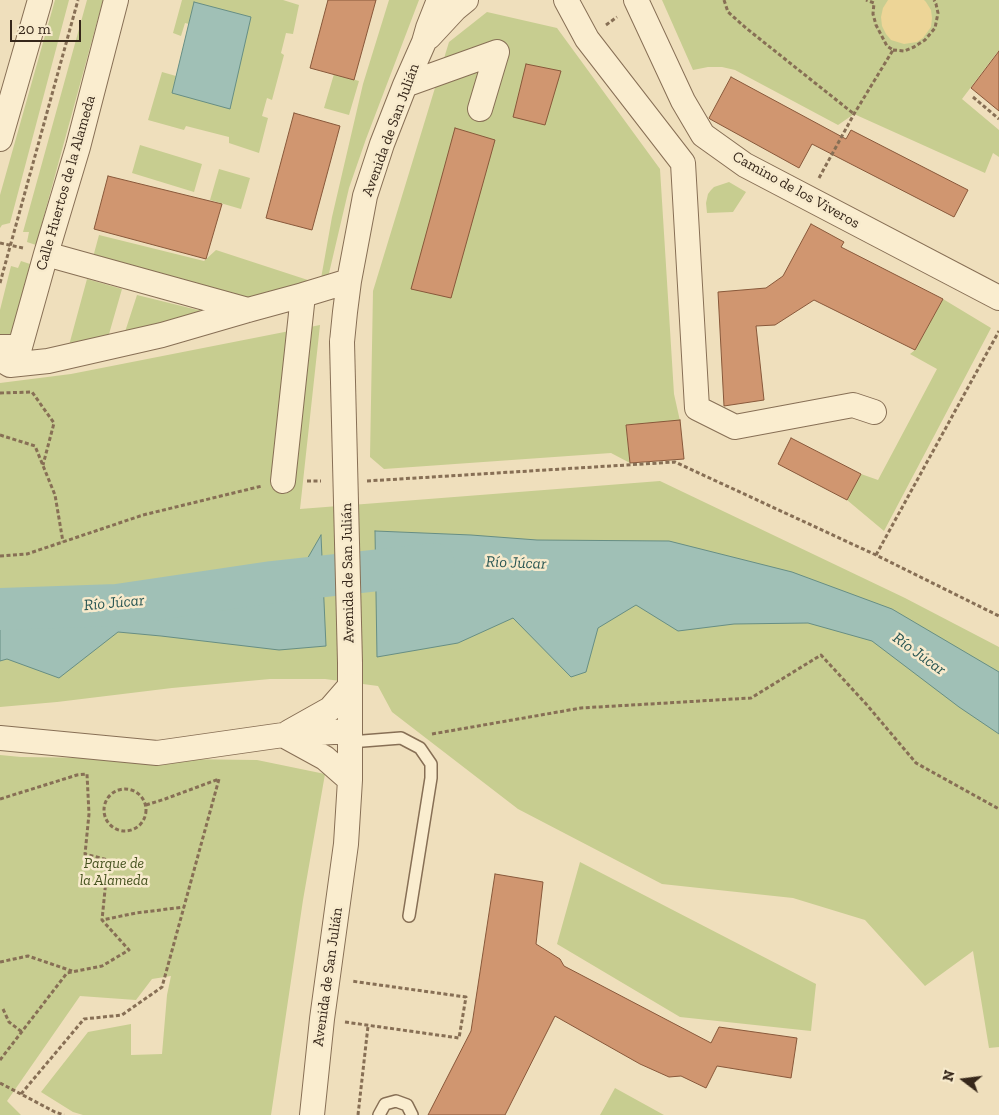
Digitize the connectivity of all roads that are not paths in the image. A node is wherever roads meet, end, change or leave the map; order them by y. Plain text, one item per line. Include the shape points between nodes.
1 (40, 0) edge
2 (116, 0) edge
3 (439, 0) edge
4 (466, 0) edge
5 (566, 0) edge
6 (636, 0) edge
7 (424, 42) junction
8 (405, 85) junction
9 (480, 109) dead end
10 (0, 138) edge
11 (46, 254) junction
12 (349, 281) junction
13 (303, 295) junction
14 (999, 298) edge
15 (248, 310) junction
16 (0, 347) edge
17 (0, 358) edge
18 (874, 412) dead end
19 (283, 480) road end
20 (350, 686) junction
21 (283, 735) junction
22 (350, 737) junction
23 (0, 738) edge
24 (350, 780) junction
25 (409, 916) dead end
26 (312, 1115) edge
27 (379, 1115) edge
28 (412, 1115) edge

1 - 10 street
2 - 11 street, Calle Huertos de la Alameda
3 - 7 street, Avenida de San Julián
4 - 7 street, Avenida de San Julián
5 - 18 street via 588,39 682,163 696,408 735,427 853,405
6 - 14 street, Camino de los Viveros via 683,101 703,135 745,165
7 - 8 street, Avenida de San Julián
8 - 9 street via 497,52
8 - 12 street, Avenida de San Julián via 365,196
11 - 15 street
11 - 16 street, Calle Huertos de la Alameda via 20,347
12 - 13 street
12 - 20 street, Avenida de San Julián, bridge via 342,342
13 - 15 street
13 - 19 street
15 - 17 street via 162,335 48,361 10,365
20 - 21 street via 330,709
20 - 22 street, Avenida de San Julián
21 - 22 street
21 - 23 street via 157,753
21 - 24 street via 325,758
22 - 24 street, Avenida de San Julián
22 - 25 lane via 401,738 420,748 431,764
24 - 26 street, Avenida de San Julián via 346,844
27 - 28 lane via 385,1104 396,1101 407,1105

